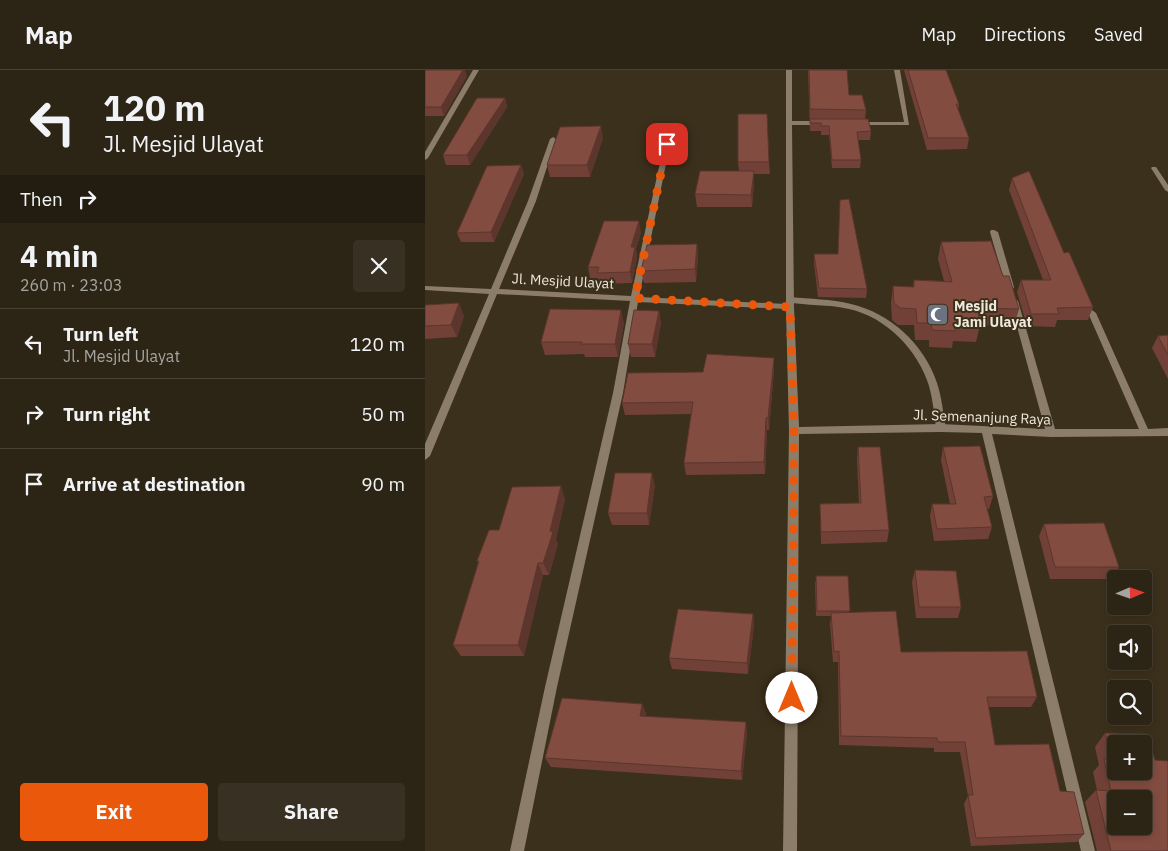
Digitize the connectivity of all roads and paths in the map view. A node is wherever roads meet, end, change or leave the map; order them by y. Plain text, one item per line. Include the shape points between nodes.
1 (477, 70) edge
2 (789, 70) edge
3 (897, 70) edge
4 (789, 123) junction
5 (827, 124) edge
6 (845, 124) edge
7 (553, 139) dead end
8 (667, 144) dead end
9 (425, 158) edge
10 (1154, 168) dead end
11 (1168, 190) edge
12 (994, 232) dead end
13 (425, 288) edge
14 (493, 290) junction
15 (635, 298) junction
16 (790, 303) junction
17 (1093, 313) edge
18 (941, 428) junction
19 (794, 431) junction
20 (986, 431) junction
21 (1145, 432) junction
22 (1168, 432) edge
23 (1051, 433) junction
24 (425, 456) edge
25 (517, 851) edge
26 (790, 851) edge
27 (1089, 851) edge

1 - 9 street
2 - 4 street
3 - 6 street via 907,124
4 - 5 street
4 - 16 street
7 - 14 street via 532,201
8 - 15 street
10 - 11 street
12 - 23 street
13 - 14 street, Jl. Mesjid Ulayat
14 - 15 street, Jl. Mesjid Ulayat
14 - 24 street
15 - 16 street, Jl. Mesjid Ulayat
15 - 25 street via 618,393
16 - 18 street, Jl. Mesjid Ulayat via 857,308 879,318 905,339 920,356 931,379
16 - 19 street
17 - 21 street
18 - 19 street, Jl. Semenanjung Raya
18 - 20 street, Jl. Semenanjung Raya
19 - 26 street
20 - 23 street, Jl. Semenanjung Raya
20 - 27 street
21 - 22 street, Jl. Semenanjung Raya
21 - 23 street, Jl. Semenanjung Raya

